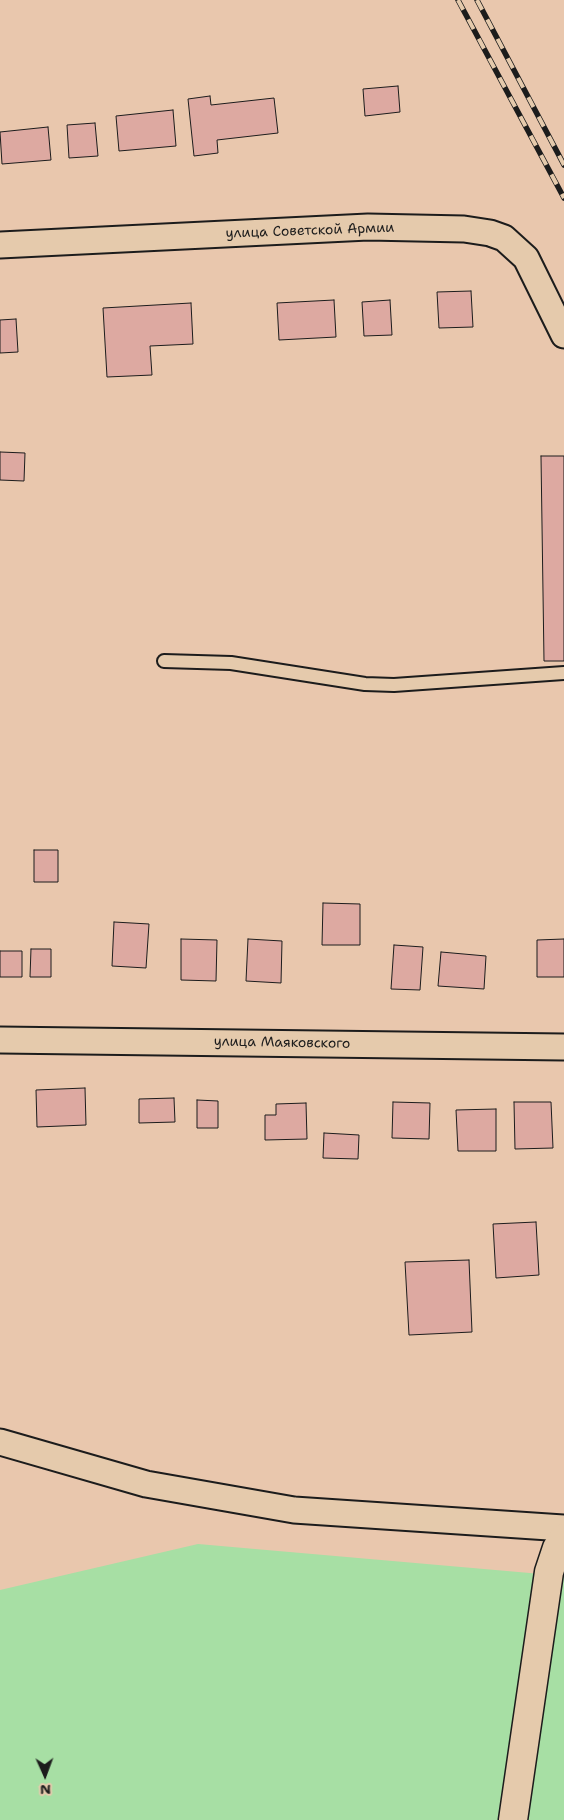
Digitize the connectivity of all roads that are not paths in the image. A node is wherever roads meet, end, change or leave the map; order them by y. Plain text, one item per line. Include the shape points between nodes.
1 (0, 245) edge
2 (564, 335) edge
3 (164, 661) dead end
4 (564, 673) edge
5 (0, 1040) edge
6 (564, 1047) edge
7 (0, 1442) edge
8 (564, 1528) edge
9 (564, 1538) edge
10 (513, 1820) edge

1 - 2 street, улица Советской Армии via 368,227 464,229 490,233 504,238 526,258
3 - 4 lane via 231,663 365,684 394,685
5 - 6 street, улица Маяковского
7 - 8 street via 146,1484 294,1510
9 - 10 main road via 549,1572

